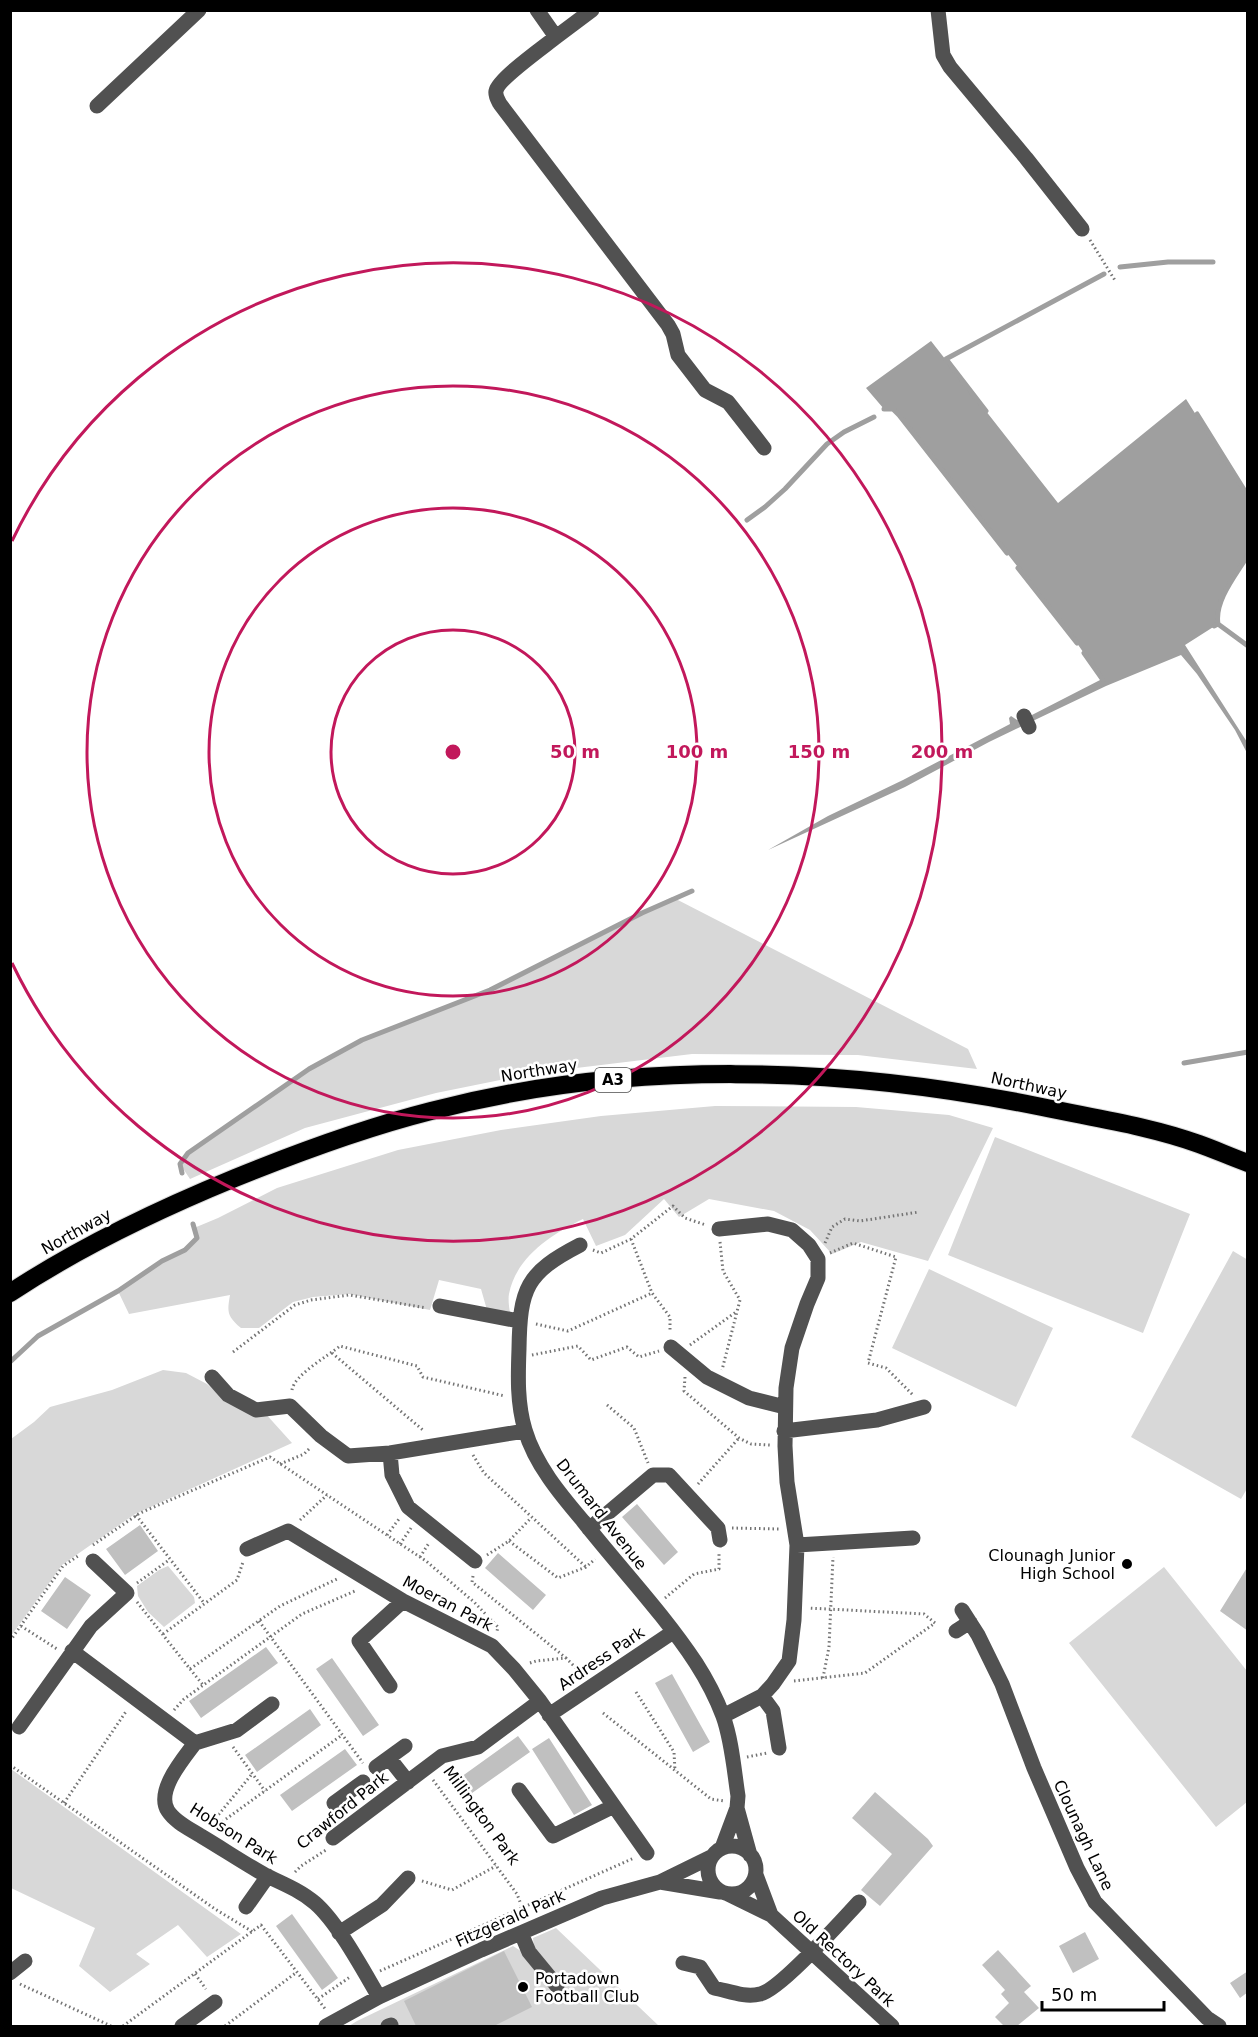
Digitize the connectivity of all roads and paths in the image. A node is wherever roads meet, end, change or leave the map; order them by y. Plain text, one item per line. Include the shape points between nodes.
1 (200, 10) edge
2 (537, 10) edge
3 (592, 10) edge
4 (938, 10) edge
5 (556, 37) junction
6 (97, 106) dead end
7 (1082, 229) joint
8 (1116, 282) dead end
9 (764, 448) dead end
10 (1248, 1163) edge
11 (919, 1212) dead end
12 (719, 1229) junction
13 (631, 1239) junction
14 (580, 1245) joint
15 (818, 1258) junction
16 (10, 1293) edge
17 (652, 1293) junction
18 (440, 1306) joint
19 (737, 1311) junction
20 (519, 1321) junction
21 (232, 1352) dead end
22 (332, 1353) junction
23 (678, 1354) junction
24 (519, 1358) junction
25 (212, 1377) dead end
26 (719, 1383) junction
27 (518, 1398) junction
28 (608, 1405) dead end
29 (290, 1406) junction
30 (785, 1407) junction
31 (924, 1407) joint
32 (525, 1431) junction
33 (424, 1432) dead end
34 (321, 1436) junction
35 (739, 1438) junction
36 (784, 1438) junction
37 (464, 1441) junction
38 (390, 1453) junction
39 (280, 1464) junction
40 (653, 1475) junction
41 (327, 1494) junction
42 (688, 1495) junction
43 (408, 1507) junction
44 (136, 1515) junction
45 (531, 1518) junction
46 (589, 1529) junction
47 (794, 1529) junction
48 (288, 1531) junction
49 (719, 1534) junction
50 (387, 1535) junction
51 (913, 1538) dead end
52 (509, 1541) junction
53 (834, 1543) junction
54 (797, 1545) junction
55 (247, 1549) joint
56 (606, 1550) junction
57 (88, 1554) junction
58 (169, 1560) junction
59 (475, 1562) junction
60 (586, 1567) junction
61 (352, 1572) junction
62 (372, 1583) junction
63 (127, 1593) junction
64 (403, 1601) junction
65 (204, 1603) junction
66 (653, 1607) junction
67 (794, 1607) junction
68 (831, 1608) junction
69 (259, 1621) junction
70 (21, 1626) junction
71 (956, 1631) dead end
72 (673, 1632) junction
73 (163, 1634) junction
74 (271, 1636) junction
75 (10, 1641) edge
76 (44, 1641) dead end
77 (492, 1647) junction
78 (72, 1651) junction
79 (566, 1658) junction
80 (190, 1669) junction
81 (514, 1670) junction
82 (823, 1678) junction
83 (773, 1684) junction
84 (202, 1685) junction
85 (594, 1685) junction
86 (390, 1686) dead end
87 (636, 1692) dead end
88 (762, 1696) junction
89 (134, 1699) junction
90 (540, 1701) junction
91 (272, 1704) dead end
92 (603, 1713) dead end
93 (549, 1715) junction
94 (723, 1716) junction
95 (165, 1721) junction
96 (19, 1727) dead end
97 (224, 1734) junction
98 (342, 1735) junction
99 (195, 1743) junction
100 (405, 1746) dead end
101 (779, 1748) joint
102 (389, 1758) junction
103 (732, 1760) junction
104 (10, 1765) edge
105 (371, 1767) joint
106 (425, 1769) junction
107 (675, 1771) junction
108 (252, 1773) junction
109 (363, 1782) dead end
110 (408, 1782) junction
111 (519, 1790) dead end
112 (265, 1791) junction
113 (64, 1803) junction
114 (737, 1805) junction
115 (614, 1806) junction
116 (362, 1816) junction
117 (202, 1837) junction
118 (333, 1838) joint
119 (645, 1850) joint
120 (716, 1853) junction
121 (750, 1855) junction
122 (496, 1866) junction
123 (756, 1875) junction
124 (268, 1876) junction
125 (408, 1878) joint
126 (660, 1882) junction
127 (285, 1883) junction
128 (724, 1893) junction
129 (859, 1902) dead end
130 (246, 1907) dead end
131 (522, 1907) junction
132 (771, 1915) junction
133 (252, 1932) junction
134 (339, 1933) junction
135 (520, 1933) junction
136 (810, 1953) junction
137 (25, 1961) dead end
138 (683, 1963) dead end
139 (10, 1972) edge
140 (297, 1972) junction
141 (364, 1973) junction
142 (10, 1980) edge
143 (557, 1986) dead end
144 (379, 1997) junction
145 (318, 1999) junction
146 (215, 2002) dead end
147 (199, 2022) edge
148 (331, 2024) edge
149 (111, 2026) edge
150 (123, 2026) edge
151 (182, 2026) edge
152 (225, 2026) edge
153 (892, 2026) edge
154 (1219, 2026) edge

1 - 6 street
2 - 5 street
3 - 5 street
4 - 7 street via 944,55 950,67
5 - 9 street via 498,86 496,96 500,104 668,325 678,355 705,390 728,402
7 - 8 path
10 - 16 highway, Northway / A3 via 1148,1129 928,1087 762,1074 596,1081 434,1110 283,1158 119,1229
11 - 15 path via 860,1221 845,1219 832,1227
12 - 13 path via 685,1218 673,1206
12 - 15 street via 768,1224 792,1230
12 - 19 path via 723,1271 740,1300
13 - 14 path via 601,1252
13 - 17 path
14 - 20 street, Drumard Avenue via 556,1257 528,1284
15 - 30 street via 818,1278 792,1348
15 - 31 path via 853,1243 896,1257 868,1363 886,1368
17 - 20 path via 568,1331
17 - 23 path via 670,1317
18 - 20 street
18 - 21 path via 428,1308 349,1295 311,1300 295,1305
19 - 23 path
19 - 26 path
20 - 24 street, Drumard Avenue
22 - 27 path via 340,1346 417,1366 423,1377
22 - 29 path via 293,1385
22 - 33 path
23 - 24 path via 639,1357 627,1347 591,1360 578,1346
23 - 26 street
23 - 35 path via 684,1390
24 - 27 street, Drumard Avenue
25 - 29 street via 228,1395 256,1410
26 - 30 street via 749,1398
27 - 32 street, Drumard Avenue
28 - 40 path via 634,1428
29 - 34 street
30 - 36 street
31 - 36 street
32 - 37 street
32 - 46 street, Drumard Avenue via 558,1491
34 - 38 street via 348,1456
34 - 39 path via 304,1454
35 - 36 path via 751,1444
35 - 42 path
36 - 47 street
37 - 38 street
37 - 45 path via 484,1473
38 - 43 street via 392,1475
39 - 41 path
39 - 44 path via 270,1457
40 - 42 street via 669,1475
40 - 46 street
41 - 48 path
41 - 50 path
42 - 49 street
43 - 50 path
43 - 59 street
44 - 57 path
44 - 58 path
45 - 52 path
45 - 60 path
46 - 56 street, Drumard Avenue
47 - 49 path
47 - 54 street
48 - 55 street
48 - 61 street, Moeran Park
49 - 66 path via 718,1569 694,1574
50 - 77 path via 426,1561 498,1627
51 - 53 street
52 - 59 path
52 - 60 path via 558,1578
53 - 54 street
53 - 68 path
54 - 67 street
55 - 65 path via 237,1580
56 - 60 path
56 - 66 street, Drumard Avenue
57 - 63 street
57 - 70 path via 63,1566
58 - 63 path
58 - 65 path
59 - 79 path via 472,1582
61 - 62 street, Moeran Park
61 - 69 path via 280,1606
62 - 64 street, Moeran Park
62 - 74 path via 302,1614
63 - 73 path
63 - 78 street via 91,1626
64 - 77 street, Moeran Park
64 - 86 street via 359,1641
65 - 73 path
66 - 72 street, Drumard Avenue
67 - 68 path
67 - 83 street via 789,1661
68 - 82 path
68 - 82 path via 924,1614 935,1623 865,1672
69 - 74 path
69 - 80 path
70 - 75 path
70 - 76 path
71 - 154 street, Clounagh Lane via 966,1616 1002,1684 1068,1848 1095,1902
72 - 85 street, Ardress Park
72 - 94 street, Drumard Avenue via 697,1665
73 - 80 path
74 - 84 path
74 - 98 path
77 - 81 street, Moeran Park
78 - 89 street
78 - 96 street
79 - 81 path via 536,1661
79 - 85 path
80 - 84 path
81 - 90 street, Moeran Park
82 - 83 path
83 - 88 street
84 - 95 path
85 - 93 street, Ardress Park
87 - 107 path via 674,1752
88 - 94 street
88 - 101 street via 773,1711
89 - 95 street
89 - 113 path
90 - 93 street, Moeran Park
90 - 106 street, Millington Park via 478,1747 442,1756
91 - 97 street via 237,1730
92 - 107 path
93 - 115 street
94 - 103 street, Drumard Avenue
95 - 99 street
97 - 99 street
97 - 108 path
98 - 105 path
98 - 112 path
99 - 117 street, Hobson Park via 176,1769 165,1801 168,1812
100 - 102 street
101 - 103 path
102 - 105 street
102 - 110 street
103 - 114 street, Drumard Avenue
104 - 113 path
106 - 110 street, Crawford Park
106 - 122 path, Millington Park
107 - 114 path via 711,1799
108 - 112 path
108 - 117 path
109 - 116 street via 340,1799
110 - 116 street, Crawford Park
111 - 115 street via 553,1836
112 - 117 path
113 - 133 path
114 - 120 street, Drumard Avenue
114 - 121 street, Drumard Avenue
115 - 119 street
116 - 118 street, Crawford Park
117 - 124 street, Hobson Park
118 - 127 path, Crawford Park via 330,1848 301,1866
119 - 131 path
120 - 121 street via 737,1846
120 - 126 street, Fitzgerald Park
120 - 128 street via 707,1872 714,1887
121 - 123 street
122 - 125 path via 452,1890
122 - 131 path, Millington Park
123 - 128 street via 743,1892
123 - 132 street, Old Rectory Park
124 - 127 street, Hobson Park
124 - 130 street
125 - 134 street via 382,1905
126 - 128 street, Fitzgerald Park
126 - 135 street, Fitzgerald Park via 602,1898
127 - 134 street, Hobson Park via 316,1904
128 - 132 street, Old Rectory Park
129 - 136 street
131 - 141 path
132 - 136 street, Old Rectory Park
133 - 140 path via 261,1925
133 - 150 path
134 - 141 street, Hobson Park
135 - 143 street via 529,1952
135 - 144 street, Fitzgerald Park
136 - 138 street via 780,1983 762,1994 744,1995 714,1988 700,1967
136 - 153 street, Old Rectory Park
137 - 139 street
140 - 145 path
140 - 152 path
141 - 144 street, Hobson Park
141 - 145 path
142 - 149 path
144 - 148 street
145 - 148 path
146 - 147 street
147 - 151 street

